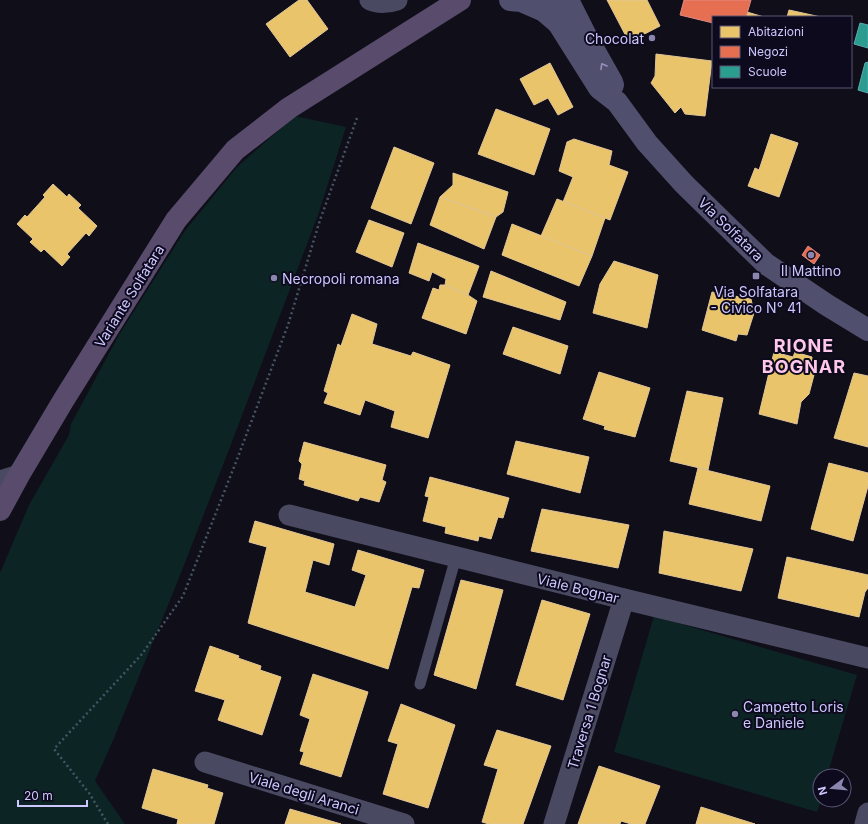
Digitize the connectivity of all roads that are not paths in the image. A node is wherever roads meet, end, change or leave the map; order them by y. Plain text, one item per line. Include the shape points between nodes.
1 (370, 0) edge
2 (397, 0) edge
3 (460, 0) edge
4 (477, 0) edge
5 (510, 0) edge
6 (546, 0) edge
7 (568, 0) edge
8 (558, 23) junction
9 (617, 102) junction
10 (868, 330) edge
11 (9, 478) edge
12 (0, 510) edge
13 (289, 515) dead end
14 (456, 557) junction
15 (624, 599) junction
16 (868, 658) edge
17 (420, 684) dead end
18 (205, 762) dead end
19 (868, 813) edge
20 (404, 824) edge
21 (554, 824) edge
22 (865, 824) edge

1 - 2 street via 386,3
3 - 4 main road
3 - 11 main road, Variante Solfatara via 289,108 235,150 176,220 63,401
5 - 8 main road via 544,11
6 - 8 main road, Via Solfatara
9 -> 7 main road, Via Solfatara via 612,82
8 - 9 main road, Via Solfatara via 599,88
9 - 10 main road, Via Solfatara via 647,143 676,175 766,264
11 - 12 main road, Variante Solfatara
13 - 14 street, Viale Bognar
14 - 15 street, Viale Bognar
14 - 17 lane
15 - 16 street, Viale Bognar
15 - 21 street, Traversa 1 Bognar
18 - 20 street, Viale degli Aranci
19 - 22 street

